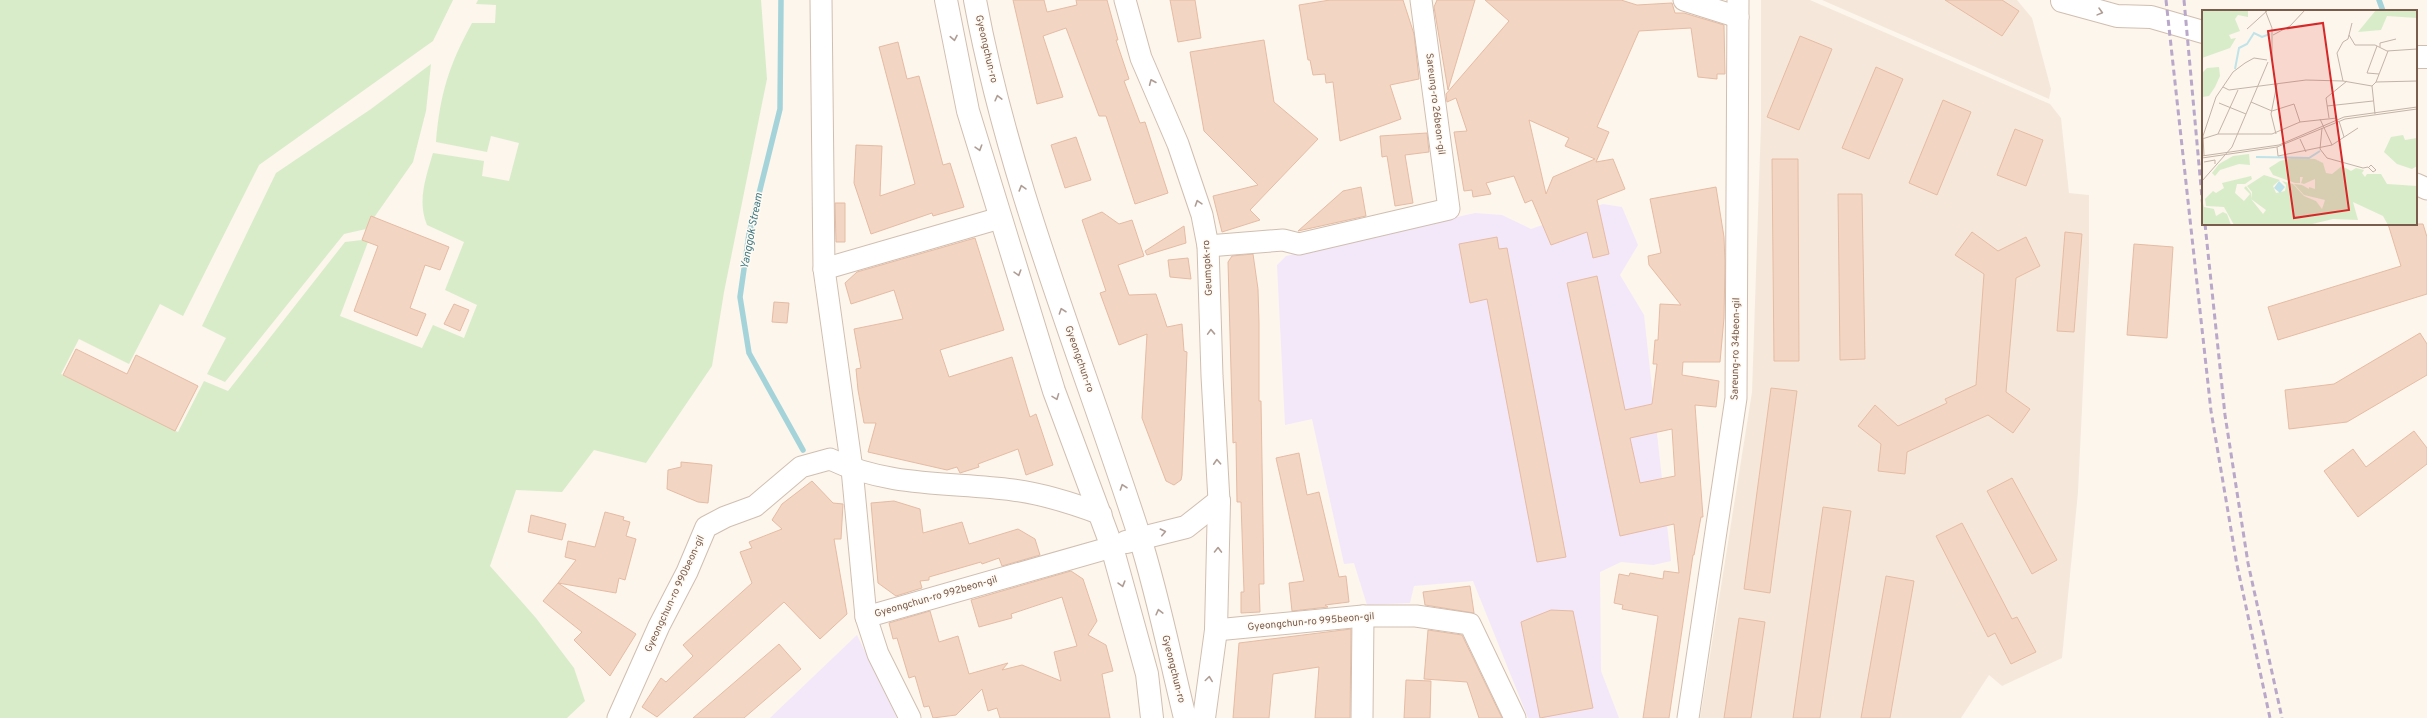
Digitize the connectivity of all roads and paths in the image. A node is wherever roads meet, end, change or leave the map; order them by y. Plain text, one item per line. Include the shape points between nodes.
1 (821, 0) edge
2 (946, 0) edge
3 (975, 0) edge
4 (1125, 0) edge
5 (1421, 0) edge
6 (1684, 0) edge
7 (2059, 0) edge
8 (2130, 0) edge
9 (1738, 9) edge
10 (2151, 17) junction
11 (2202, 32) edge
12 (2417, 184) edge
13 (2427, 189) edge
14 (1000, 218) junction
15 (1208, 246) junction
16 (824, 269) junction
17 (852, 469) junction
18 (1219, 501) junction
19 (1101, 514) junction
20 (1140, 537) junction
21 (1112, 547) junction
22 (866, 616) junction
23 (1364, 616) junction
24 (1216, 630) junction
25 (618, 718) edge
26 (910, 718) edge
27 (1152, 718) edge
28 (1185, 718) edge
29 (1204, 718) edge
30 (1362, 718) edge
31 (1514, 718) edge
32 (1688, 718) edge

1 - 16 street
2 -> 14 street via 968,111
20 -> 3 street, Gyeongchun-ro via 1036,236 1006,128
15 -> 4 street, Geumgok-ro via 1202,215 1178,144 1141,58
5 - 15 street, Sareung-ro 26beon-gil via 1449,209 1299,244 1283,240
6 - 9 street
7 -> 10 street via 2117,16
8 - 10 street
9 - 32 street, Sareung-ro 34beon-gil via 1736,398
10 - 11 street
12 - 13 street
14 - 16 street
14 -> 19 street via 1054,391
18 -> 15 street, Geumgok-ro
16 - 17 street
17 - 19 street, Gyeongchun-ro 990beon-gil via 905,482 1013,490 1062,499
17 - 22 street
17 - 25 street, Gyeongchun-ro 990beon-gil via 830,459 801,467 755,506 706,527
20 -> 18 street via 1186,527
24 -> 18 street
19 - 21 street
20 - 21 street
28 -> 20 street, Gyeongchun-ro
21 - 22 street, Gyeongchun-ro 992beon-gil
21 -> 27 street via 1147,674
22 - 26 street, Gyeongchun-ro 992beon-gil via 878,654
23 - 24 street, Gyeongchun-ro 995beon-gil
23 - 30 street
23 - 31 street, Gyeongchun-ro 995beon-gil via 1416,616 1470,624
29 -> 24 street

